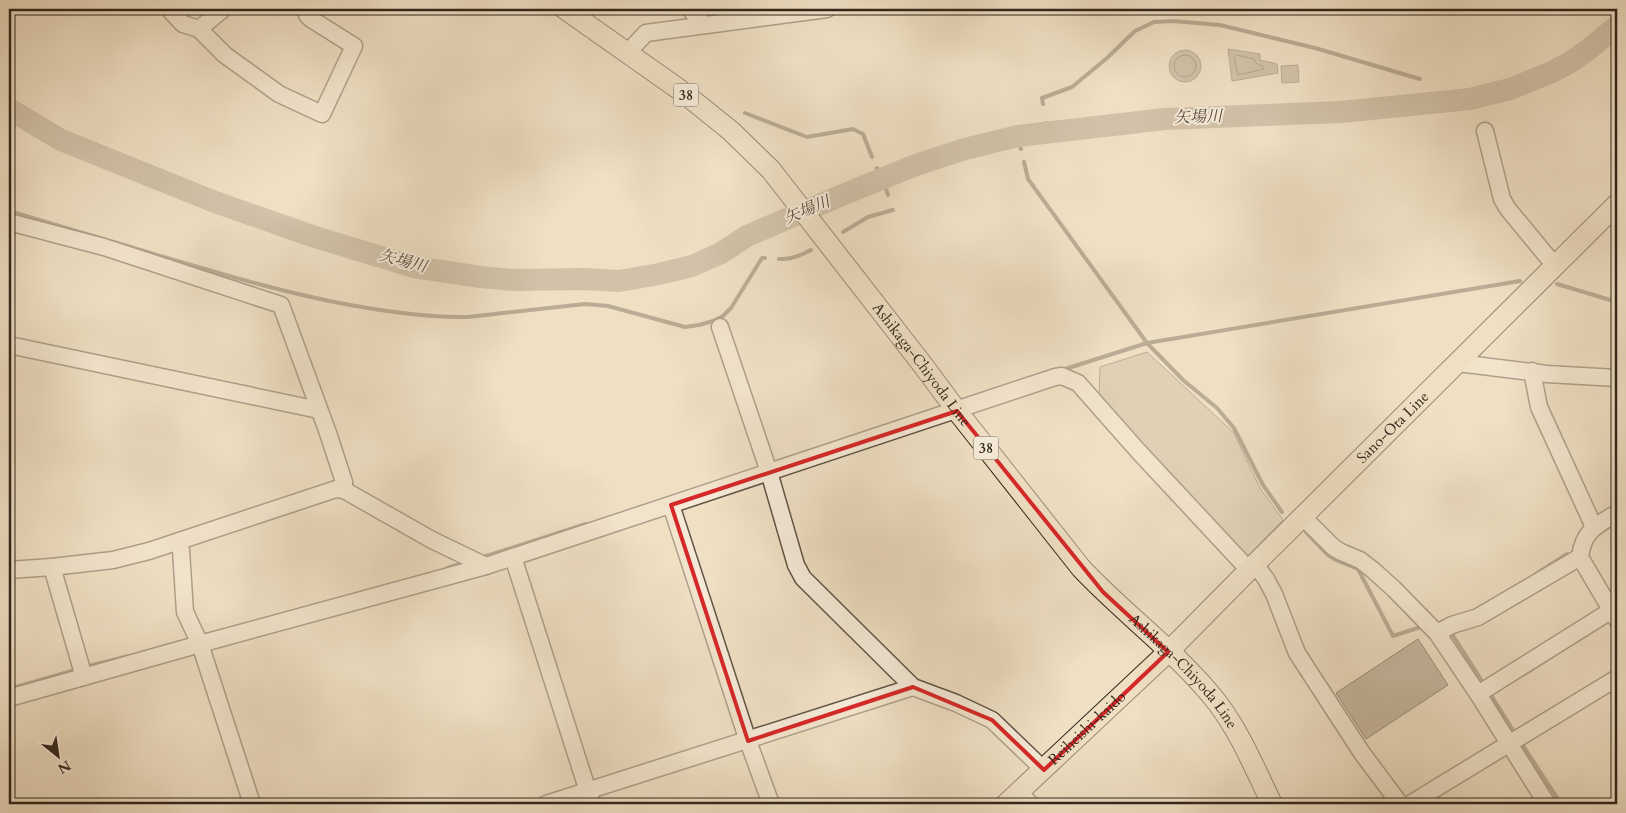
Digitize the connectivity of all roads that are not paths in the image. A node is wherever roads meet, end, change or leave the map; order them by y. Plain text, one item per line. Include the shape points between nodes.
1 (169, 9) edge
2 (223, 9) edge
3 (306, 9) edge
4 (565, 9) edge
5 (690, 9) edge
6 (827, 9) edge
7 (704, 25) junction
8 (199, 29) junction
9 (628, 52) junction
10 (1485, 132) dead end
11 (1617, 204) edge
12 (9, 222) edge
13 (1555, 266) junction
14 (720, 327) dead end
15 (9, 345) edge
16 (1458, 364) junction
17 (1532, 371) junction
18 (1617, 378) edge
19 (319, 410) junction
20 (957, 411) junction
21 (768, 472) junction
22 (344, 490) junction
23 (672, 506) junction
24 (1617, 513) edge
25 (1303, 517) junction
26 (1594, 527) junction
27 (180, 541) junction
28 (1580, 557) junction
29 (513, 558) junction
30 (486, 566) junction
31 (52, 567) junction
32 (1252, 567) junction
33 (9, 570) edge
34 (1614, 615) edge
35 (1437, 633) junction
36 (200, 644) junction
37 (1168, 652) junction
38 (84, 677) junction
39 (1617, 678) edge
40 (913, 687) junction
41 (1478, 694) junction
42 (9, 698) edge
43 (748, 741) junction
44 (1509, 744) junction
45 (1044, 770) junction
46 (589, 797) edge
47 (1019, 800) edge
48 (252, 804) edge
49 (546, 804) edge
50 (771, 804) edge
51 (1272, 804) edge
52 (1400, 804) edge
53 (1410, 804) edge
54 (1547, 804) edge

1 - 8 street via 183,24
2 - 8 street
3 - 8 street via 311,19 354,46 322,114 279,94 225,55
4 - 9 main road, Ashikaga-Chiyoda Line / 38
5 - 7 street
6 - 7 street
7 - 9 street via 646,33
9 - 20 main road, Ashikaga-Chiyoda Line / 38 via 731,131 771,170
10 - 13 street via 1502,200
11 - 13 main road, Sano-Ota Line
12 - 19 street via 104,247 281,305
13 - 16 main road, Sano-Ota Line
14 - 21 street
15 - 19 street
16 - 17 street
16 - 25 main road, Sano-Ota Line
17 - 18 street
17 - 26 street via 1538,407
19 - 22 street
20 - 21 street
20 - 32 street via 1055,377 1062,376 1078,383 1139,452
20 - 37 main road, Ashikaga-Chiyoda Line / 38 via 1081,568
21 - 23 street
21 - 40 street via 790,550 803,578
22 - 27 street via 336,489
22 - 30 street via 432,540
23 - 29 street
23 - 43 street
24 - 26 street
25 - 32 main road, Sano-Ota Line
25 - 35 street via 1333,547 1373,570
26 - 28 street via 1583,543
27 - 31 street via 113,560
27 - 36 street via 185,612
28 - 34 street
28 - 35 street via 1478,618
29 - 30 street
29 - 46 street
30 - 36 street
31 - 33 street
31 - 38 street
32 - 37 main road, Sano-Ota Line
32 - 52 street via 1266,579 1274,594 1297,653 1362,753
34 - 41 street
35 - 41 street
36 - 38 street
36 - 48 street
37 - 45 main road, Reiheishi-kaido
37 - 51 main road, Ashikaga-Chiyoda Line / 38 via 1202,684 1229,718
38 - 42 street
39 - 44 street
40 - 43 street
40 - 45 street via 992,720
41 - 44 street
43 - 46 street
43 - 50 street
44 - 53 street
44 - 54 street
45 - 47 main road, Reiheishi-kaido
46 - 49 street

